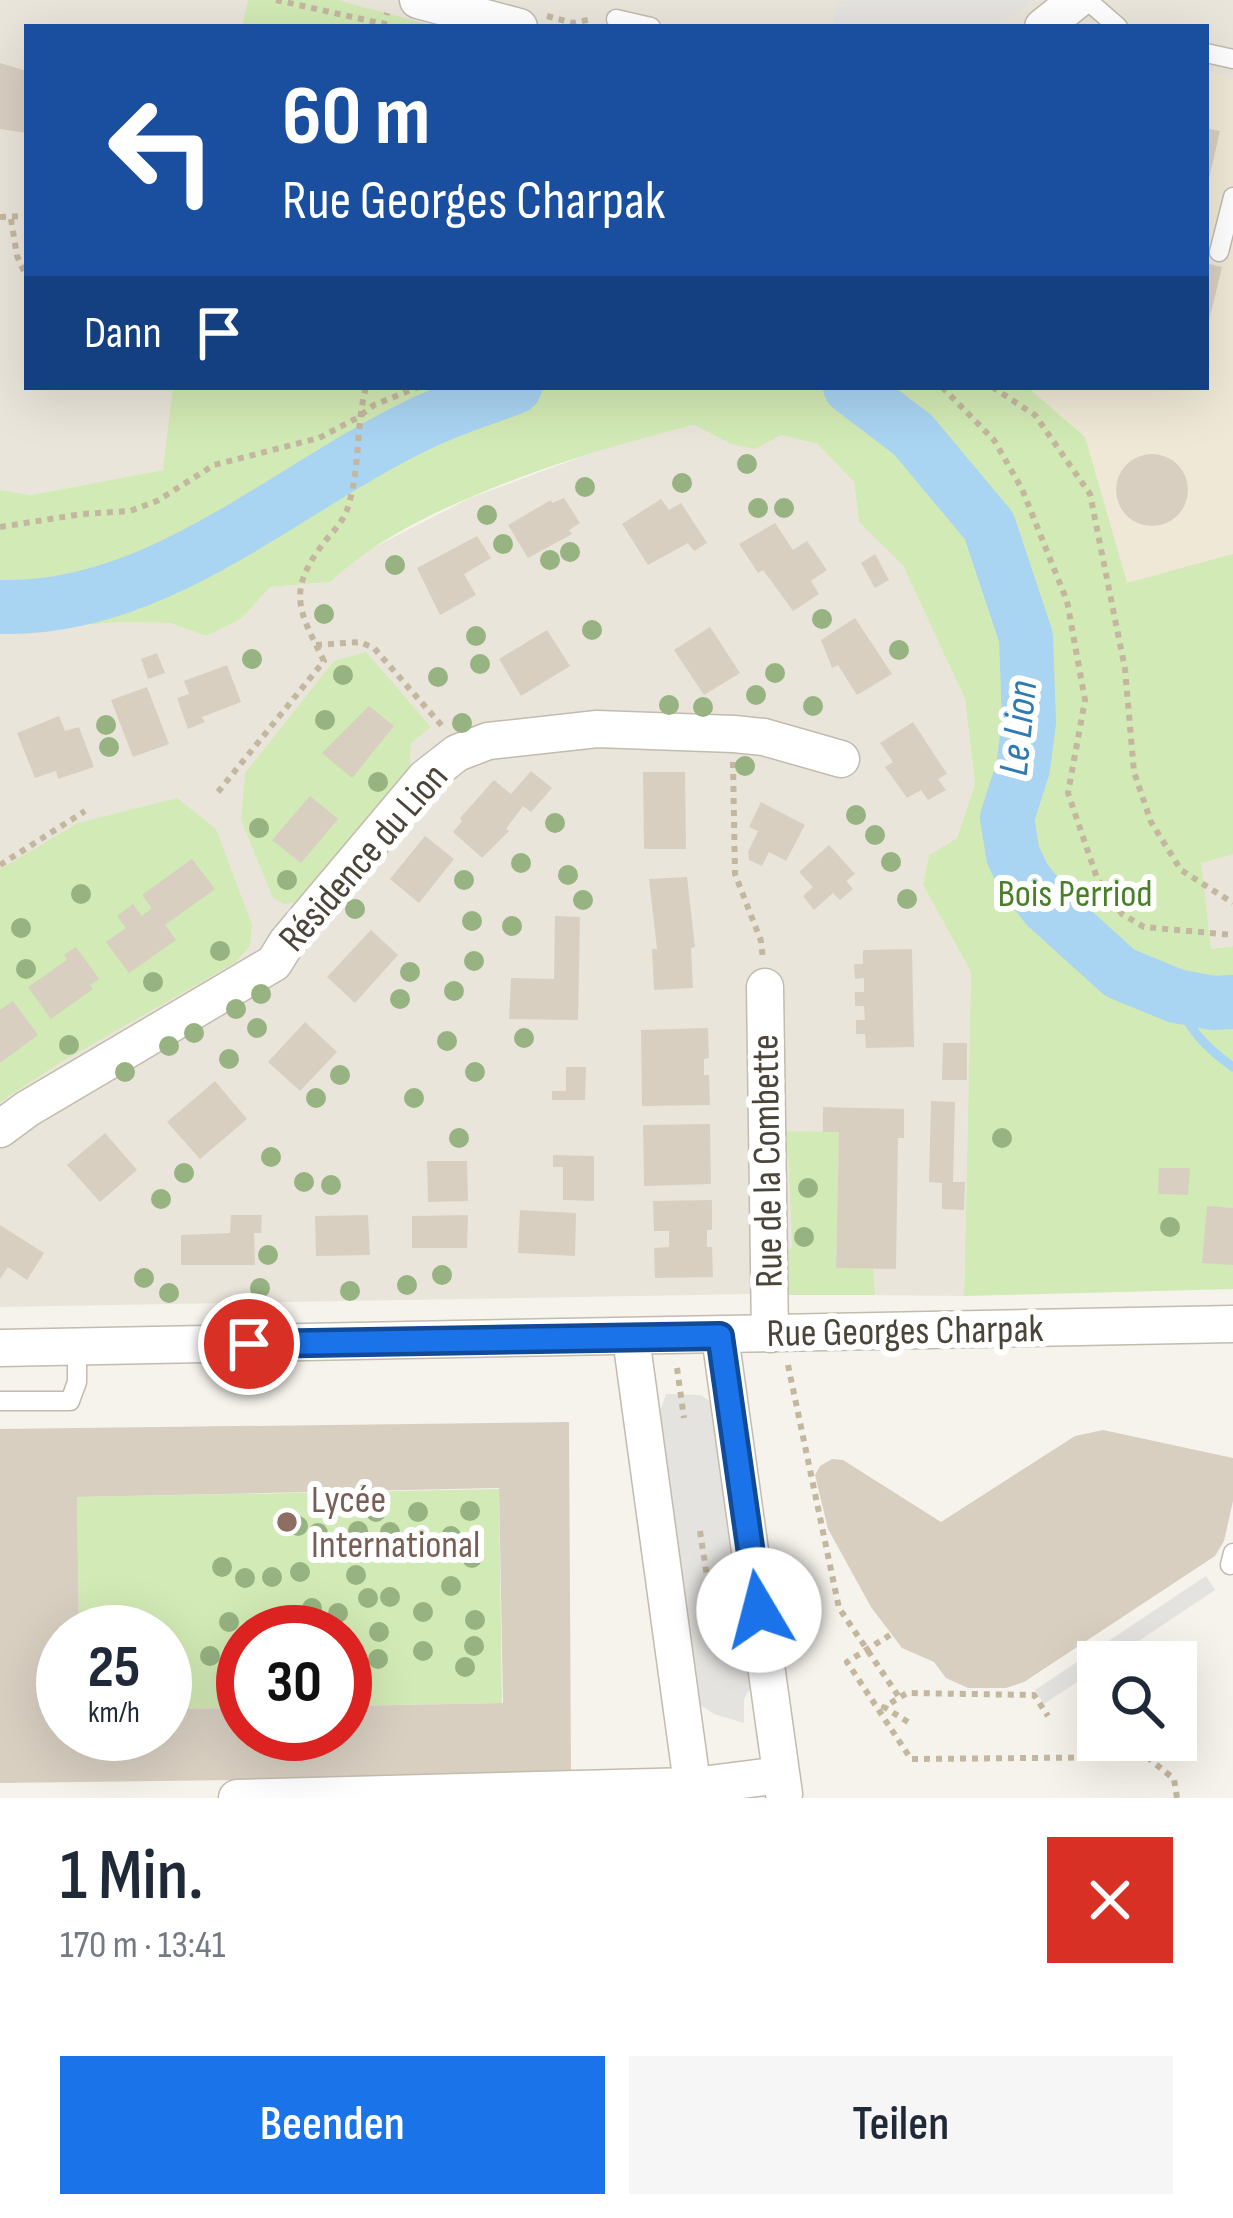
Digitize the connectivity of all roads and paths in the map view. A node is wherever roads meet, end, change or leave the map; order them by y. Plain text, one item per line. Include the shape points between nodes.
1 (276, 0) edge
2 (1077, 0) edge
3 (1087, 0) edge
4 (404, 4) edge
5 (596, 16) dead end
6 (616, 19) dead end
7 (527, 20) edge
8 (375, 24) edge
9 (638, 24) edge
10 (1047, 24) edge
11 (1115, 24) edge
12 (1233, 197) edge
13 (0, 217) edge
14 (24, 217) edge
15 (11, 219) junction
16 (1219, 252) dead end
17 (24, 271) edge
18 (366, 390) edge
19 (411, 390) edge
20 (944, 390) edge
21 (996, 390) edge
22 (357, 418) junction
23 (0, 527) edge
24 (316, 645) junction
25 (734, 734) junction
26 (457, 753) junction
27 (842, 759) dead end
28 (218, 792) dead end
29 (85, 811) dead end
30 (0, 866) edge
31 (1233, 903) edge
32 (1233, 935) edge
33 (765, 987) joint
34 (0, 1129) edge
35 (1233, 1324) edge
36 (720, 1336) junction
37 (631, 1338) junction
38 (77, 1346) junction
39 (778, 1347) junction
40 (0, 1348) edge
41 (0, 1401) edge
42 (700, 1531) dead end
43 (707, 1577) dead end
44 (890, 1635) dead end
45 (867, 1650) junction
46 (847, 1662) junction
47 (834, 1671) dead end
48 (899, 1697) junction
49 (1048, 1716) dead end
50 (908, 1722) dead end
51 (1077, 1758) edge
52 (1152, 1761) edge
53 (783, 1786) edge
54 (694, 1792) edge
55 (237, 1798) edge
56 (1177, 1798) edge

1 - 8 path
2 - 10 street
3 - 11 lane
4 - 7 street
5 - 7 path via 586,23
6 - 9 lane
12 - 16 lane
13 - 15 path
14 - 15 path
15 - 17 path
18 - 22 path
19 - 22 path
20 - 32 path via 994,440 1066,601 1085,700 1068,793 1097,878 1122,914 1144,928
21 - 31 path via 1035,416 1090,494 1125,669 1134,772 1151,822 1181,870
22 - 23 path via 319,438 214,465 130,511
22 - 24 path via 344,521 303,576 299,594
24 - 26 path via 374,648
24 - 28 path via 324,661
25 - 26 street, Résidence du Lion via 597,729 512,737
25 - 27 street, Résidence du Lion
25 - 33 path via 735,874 761,941
26 - 34 street, Résidence du Lion via 425,778 274,963
29 - 30 path
33 - 39 street, Rue de la Combette
35 - 39 street, Rue Georges Charpak
36 - 37 street, Rue Georges Charpak
36 - 39 street, Rue Georges Charpak
36 - 53 street
37 - 38 street, Rue Georges Charpak
37 - 54 street
38 - 40 street, Rue Georges Charpak
38 - 41 lane via 70,1400
39 - 45 path via 839,1608
42 - 43 path
44 - 45 path
45 - 46 path
45 - 48 path
46 - 47 path
46 - 51 path via 910,1759
48 - 49 path via 1034,1695
48 - 50 path via 884,1707
52 - 56 path via 1174,1779
53 - 54 street
54 - 55 street

